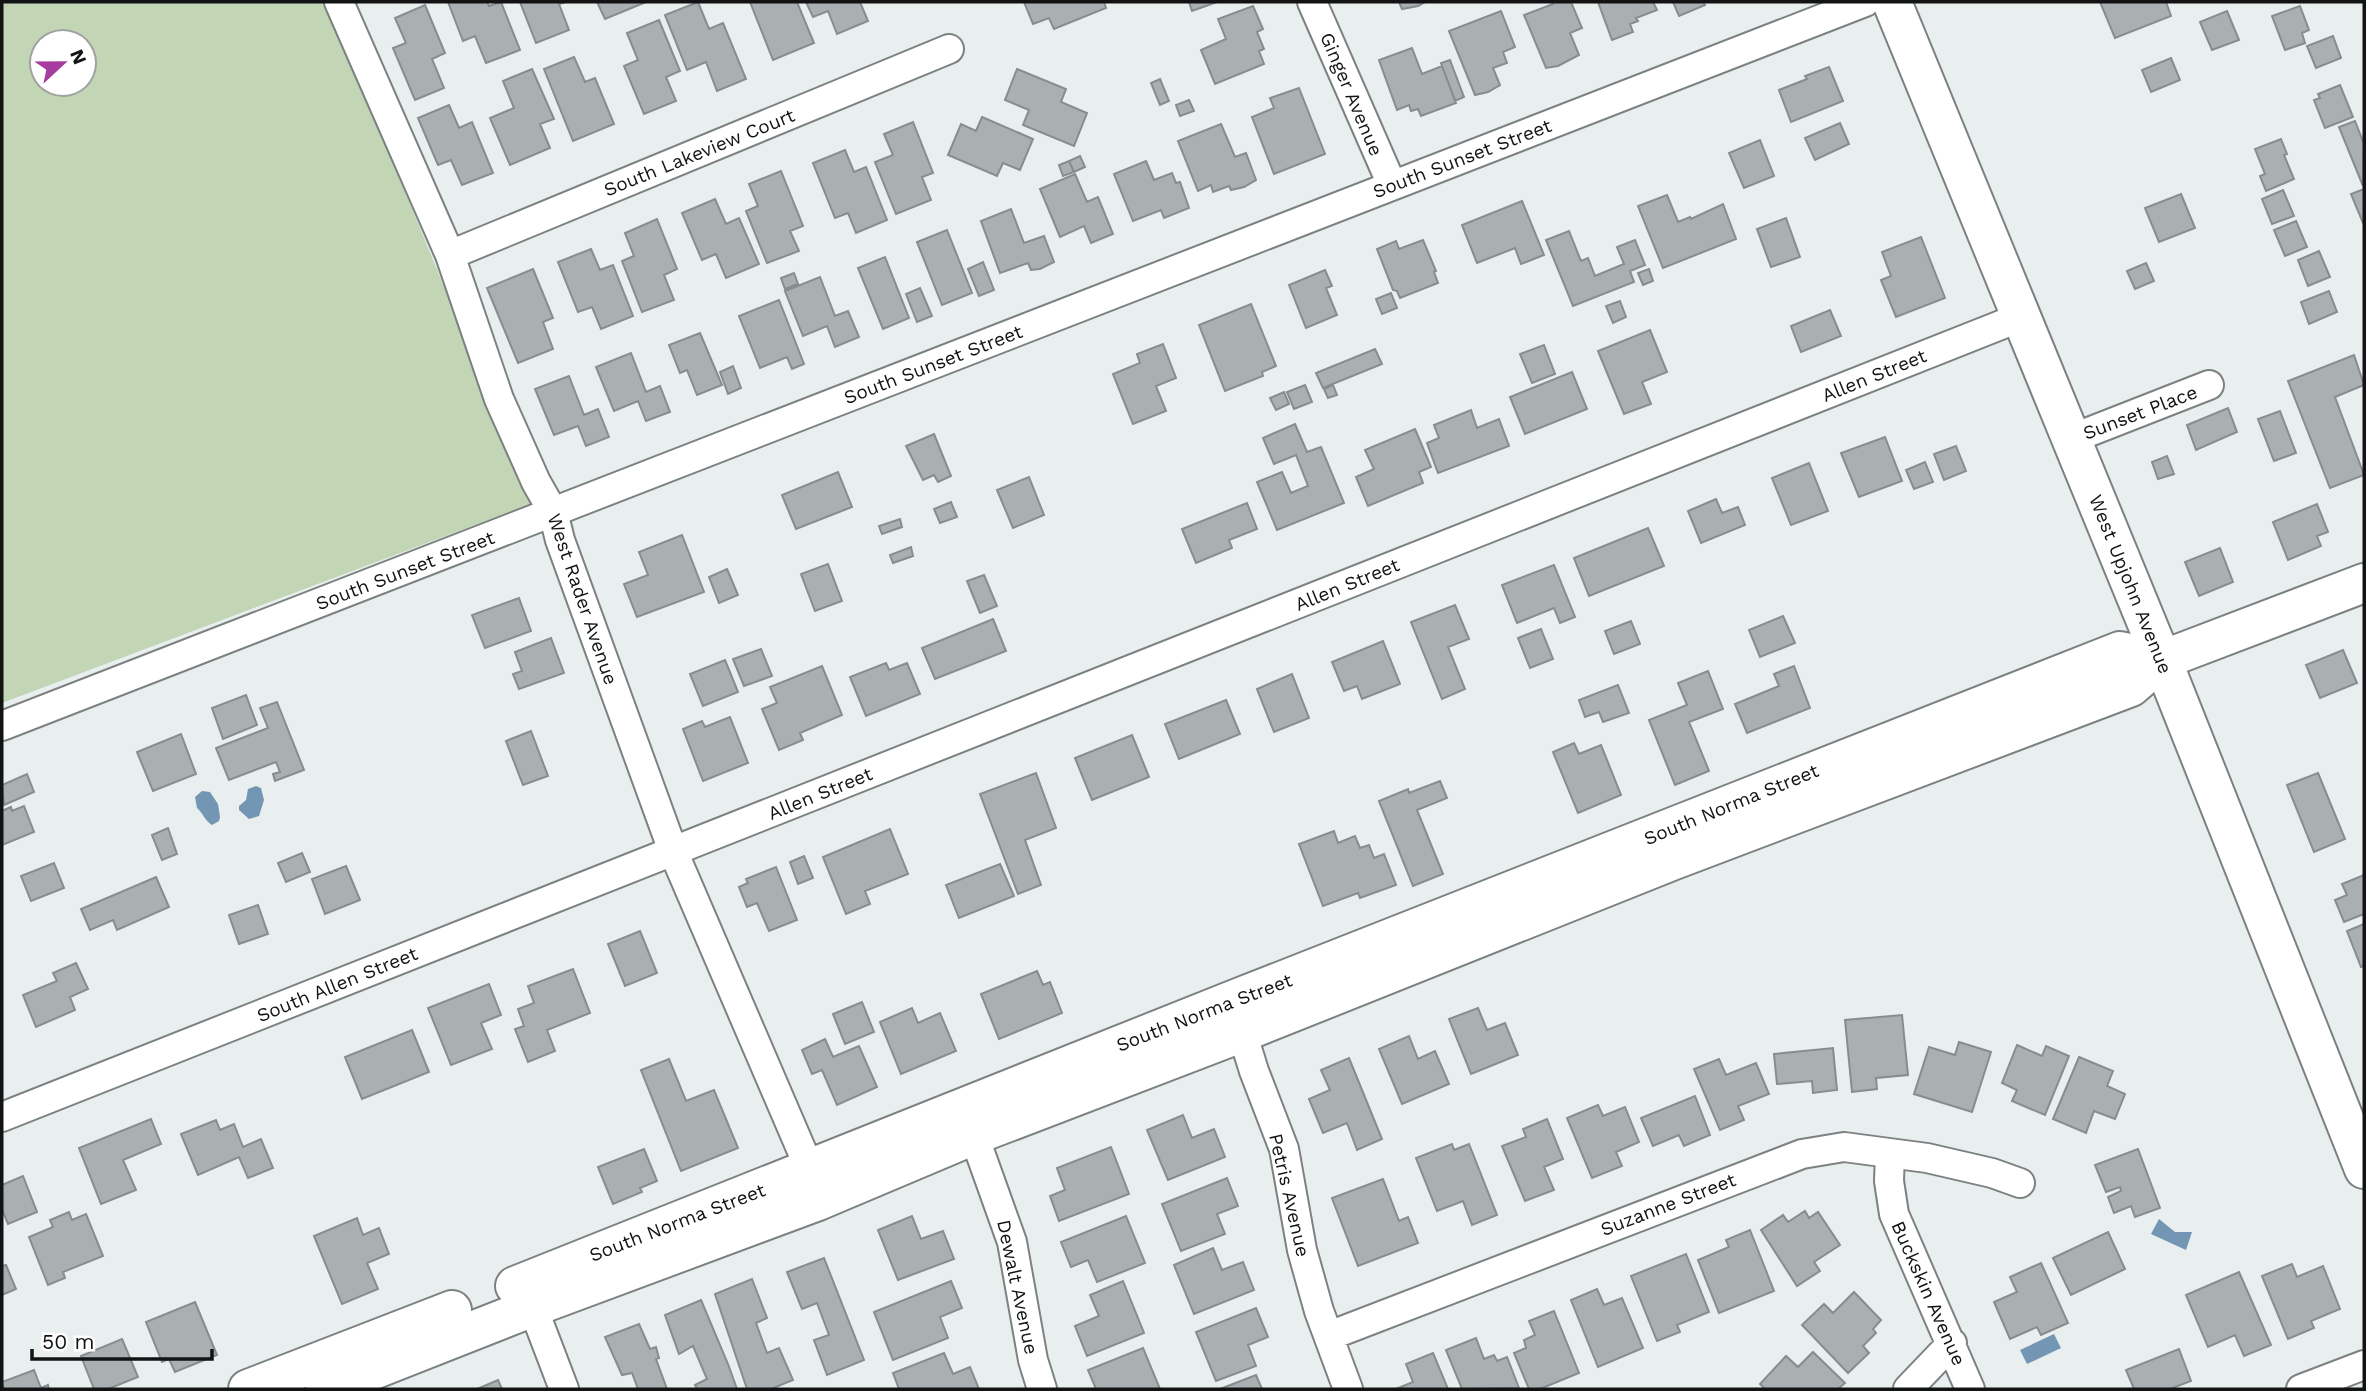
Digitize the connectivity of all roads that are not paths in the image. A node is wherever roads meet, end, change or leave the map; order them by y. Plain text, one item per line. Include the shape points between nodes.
1 (339, 2) edge
2 (1312, 2) edge
3 (1865, 2) edge
4 (1892, 2) edge
5 (949, 49) dead end
6 (1392, 186) junction
7 (450, 255) junction
8 (2021, 317) junction
9 (2209, 385) dead end
10 (2071, 439) junction
11 (553, 512) junction
12 (2364, 583) edge
13 (2162, 660) junction
14 (2, 726) edge
15 (673, 851) junction
16 (1237, 1016) junction
17 (2, 1117) edge
18 (968, 1121) junction
19 (1890, 1154) junction
20 (2364, 1169) edge
21 (2020, 1183) dead end
22 (816, 1185) junction
23 (528, 1295) junction
24 (1328, 1336) junction
25 (1952, 1343) junction
26 (2364, 1366) edge
27 (248, 1389) edge
28 (324, 1389) edge
29 (564, 1389) edge
30 (1042, 1389) edge
31 (1348, 1389) edge
32 (1908, 1389) edge
33 (1970, 1389) edge
34 (2301, 1389) edge

1 - 7 street, West Rader Avenue
2 - 6 street, Ginger Avenue
3 - 6 street, South Sunset Street
4 - 8 street, West Upjohn Avenue
5 - 7 street, South Lakeview Court
6 - 11 street, South Sunset Street
7 - 11 street, West Rader Avenue via 499,399
8 - 10 street, West Upjohn Avenue
8 - 15 street, Allen Street
9 - 10 street, Sunset Place
10 - 13 street, West Upjohn Avenue
11 - 14 street, South Sunset Street
11 - 15 street, West Rader Avenue
12 - 13 street
13 - 16 street, South Norma Street via 2120,651
13 - 20 street, West Upjohn Avenue
15 - 17 street, South Allen Street
15 - 22 street, West Rader Avenue
16 - 18 street, South Norma Street
16 - 24 street, Petris Avenue via 1284,1149 1302,1250
18 - 22 street, South Norma Street
18 - 30 street, Dewalt Avenue via 1012,1242
19 - 21 street, Suzanne Street via 1951,1163
19 - 24 street, Suzanne Street via 1844,1147 1802,1154
19 - 25 street, Buckskin Avenue via 1894,1214
22 - 23 street, South Norma Street
23 - 27 street, South Norma Street
23 - 28 street, South Norma Street
23 - 29 street
24 - 31 street, Petris Avenue
25 - 32 street
25 - 33 street, Buckskin Avenue
26 - 34 street

